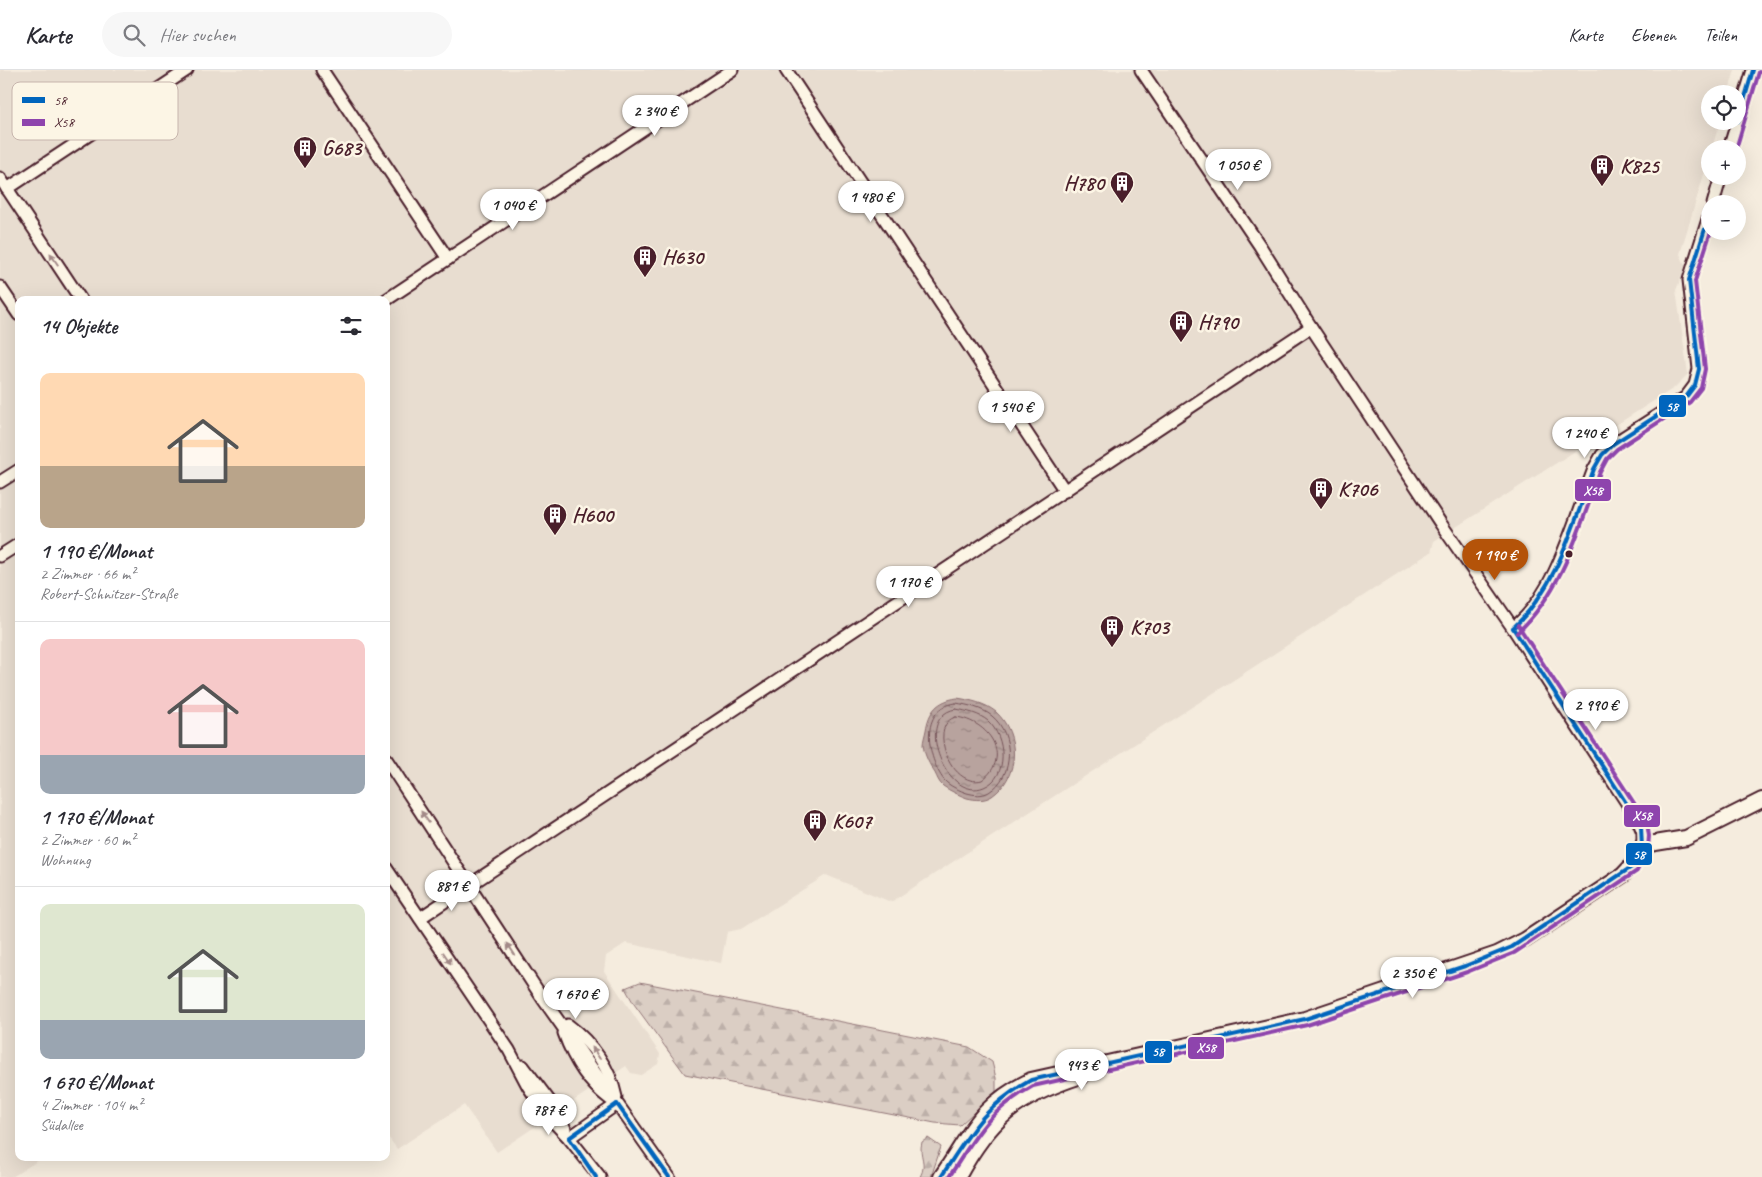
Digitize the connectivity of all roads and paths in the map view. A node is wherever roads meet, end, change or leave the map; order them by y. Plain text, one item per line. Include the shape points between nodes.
1 (187, 70) edge
2 (322, 70) edge
3 (732, 70) edge
4 (786, 70) edge
5 (1141, 70) edge
6 (1753, 70) edge
7 (169, 82) edge
8 (81, 140) edge
9 (1732, 140) edge
10 (0, 178) edge
11 (7, 189) junction
12 (1702, 240) edge
13 (448, 259) junction
14 (0, 286) edge
15 (78, 296) edge
16 (390, 297) edge
17 (15, 309) edge
18 (1311, 327) junction
19 (15, 473) edge
20 (0, 482) edge
21 (1065, 491) junction
22 (15, 547) edge
23 (0, 556) edge
24 (1513, 628) junction
25 (390, 765) edge
26 (1762, 800) edge
27 (1643, 845) junction
28 (390, 874) edge
29 (470, 885) junction
30 (420, 918) junction
31 (1126, 1061) junction
32 (617, 1104) junction
33 (569, 1138) junction
34 (587, 1162) junction
35 (596, 1177) edge
36 (600, 1177) edge
37 (669, 1177) edge
38 (942, 1177) edge
39 (958, 1177) edge

1 - 7 street
2 - 13 street
3 - 13 street
4 - 21 street
5 - 18 street
6 - 9 street
8 - 11 street
10 - 11 street
15 -> 11 street
12 - 24 street via 1689,280 1699,369 1695,385 1686,396 1613,444 1602,455 1543,596 1525,619
13 - 16 street
14 - 17 street
18 - 21 street
18 - 24 street
19 - 20 street
21 - 29 street
22 - 23 street
24 - 27 street via 1638,820 1643,832
29 -> 25 street
26 - 27 street via 1686,838
27 - 31 street via 1638,859 1623,874 1512,947 1305,1019
28 - 30 street
29 - 30 street
32 -> 29 street
30 -> 33 street via 509,1050 528,1086
31 - 38 street via 1044,1076 1001,1097 973,1125
31 - 39 street via 1062,1082 1018,1103 987,1130
32 - 33 street
32 - 37 street
33 - 34 street
34 - 35 street
34 - 36 street

